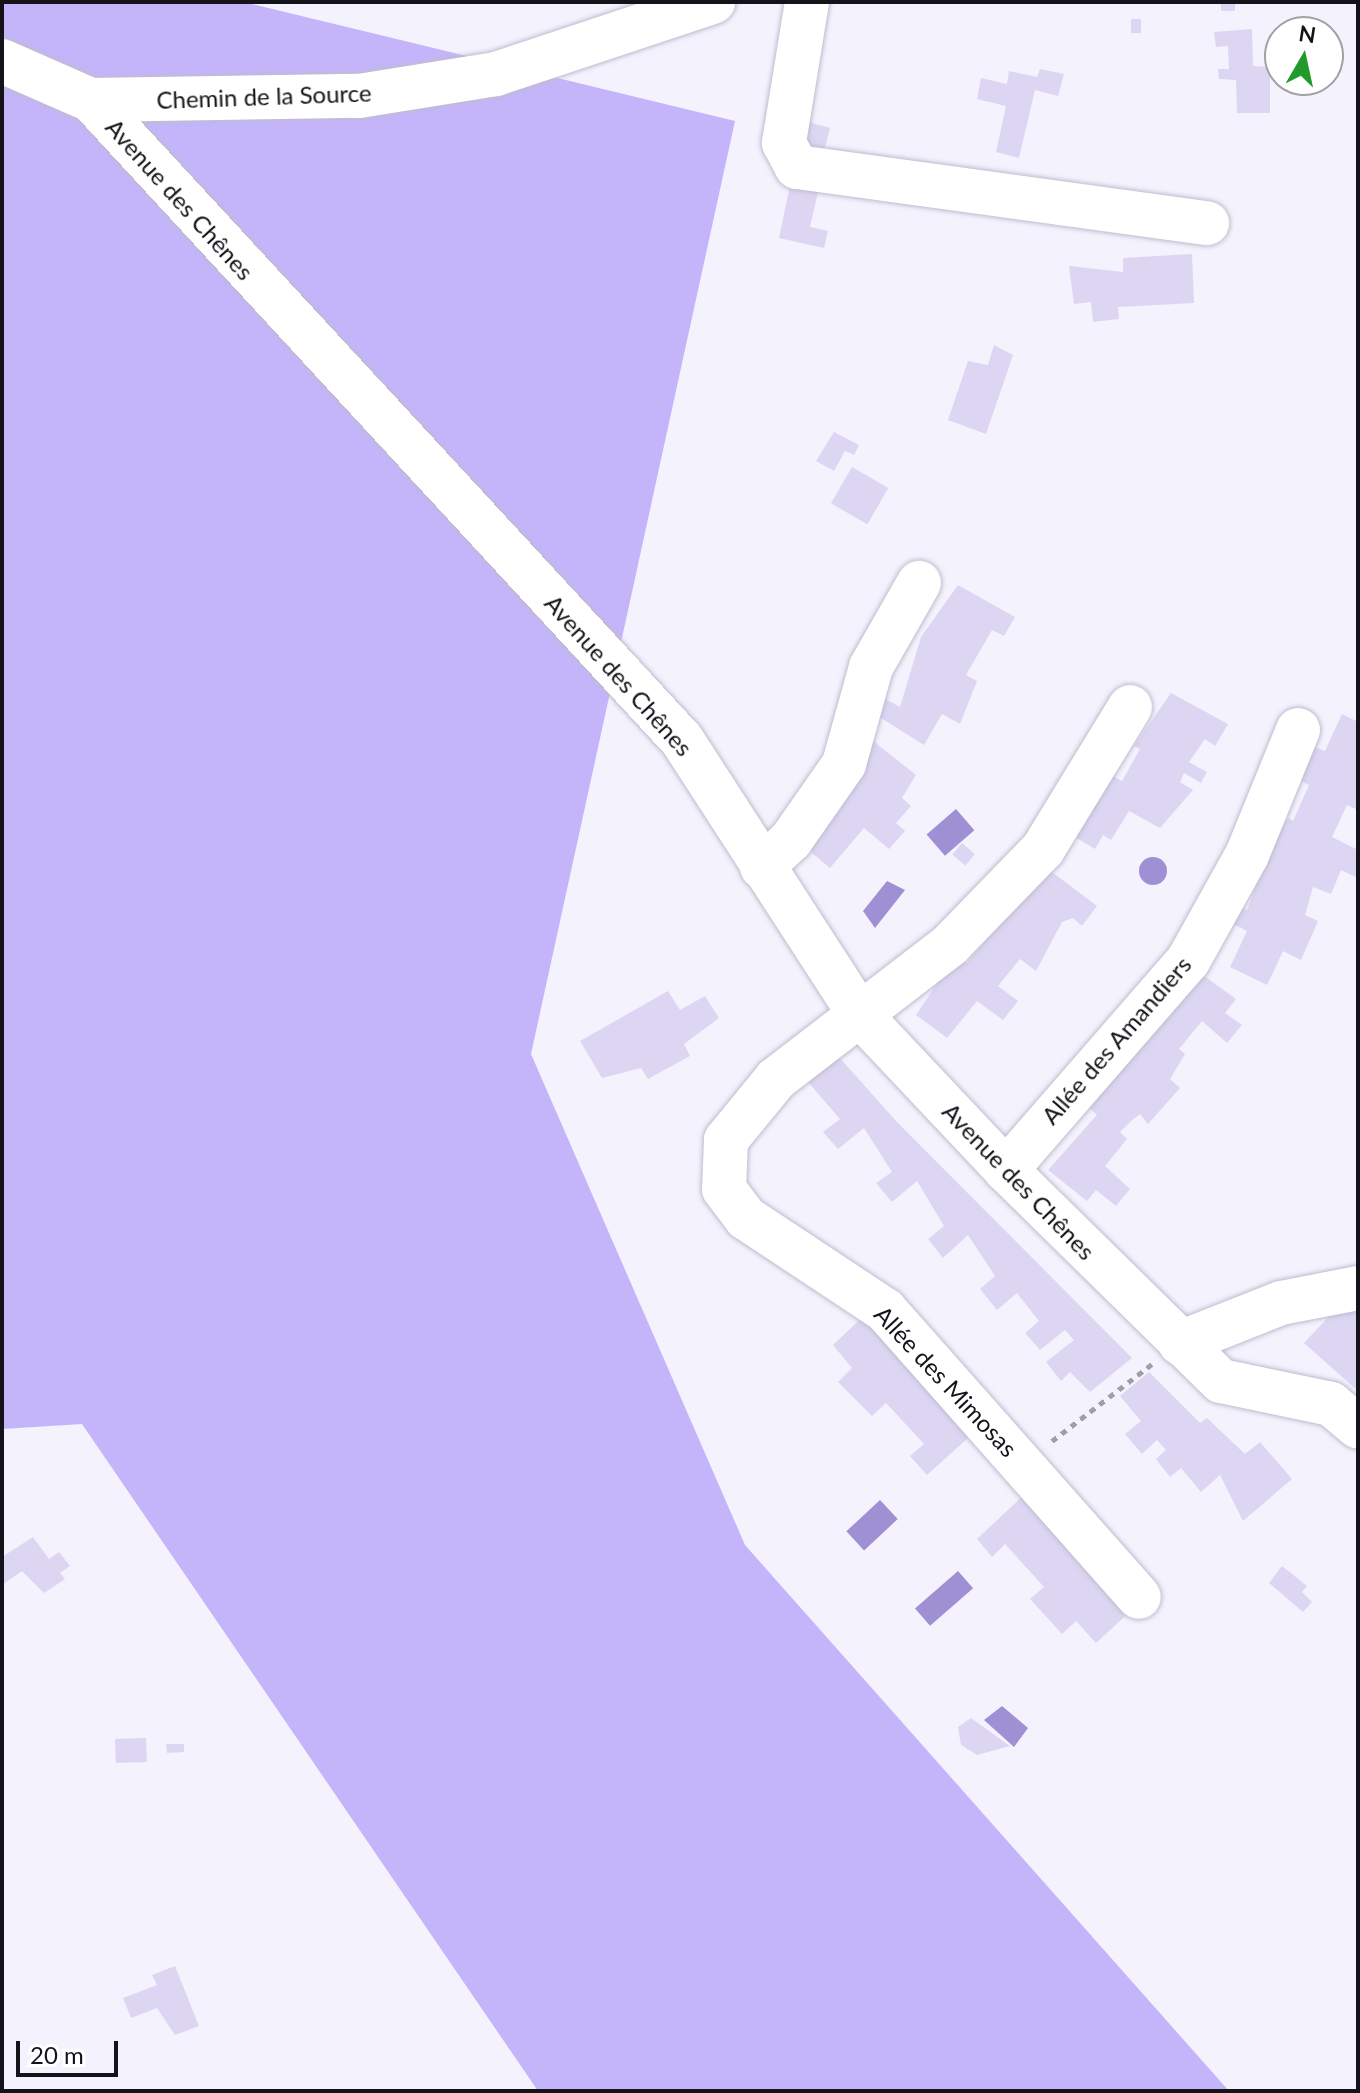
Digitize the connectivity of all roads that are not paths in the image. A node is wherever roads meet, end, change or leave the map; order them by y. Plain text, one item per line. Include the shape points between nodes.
1 (713, 2) edge
2 (807, 2) edge
3 (2, 61) edge
4 (91, 100) junction
5 (1207, 223) dead end
6 (919, 583) dead end
7 (1130, 707) dead end
8 (1298, 730) dead end
9 (762, 867) junction
10 (860, 1015) junction
11 (1006, 1170) junction
12 (1358, 1288) edge
13 (1180, 1343) junction
14 (1358, 1427) edge
15 (1139, 1597) dead end

1 - 4 street, Chemin de la Source via 496,74 359,96
2 - 5 street via 784,143 797,167
3 - 4 street, Chemin de la Source
4 - 9 street, Avenue des Chênes via 682,740
6 - 9 street via 871,667 844,764 791,840
7 - 10 street, Allée des Mimosas via 1043,849 950,945
8 - 11 street, Allée des Amandiers via 1247,855 1188,961
9 - 10 street, Avenue des Chênes
10 - 11 street, Avenue des Chênes
10 - 15 street, Allée des Mimosas via 776,1079 726,1140 724,1189 746,1218 885,1310
11 - 13 street, Avenue des Chênes
12 - 13 street via 1281,1303
13 - 14 street, Avenue des Chênes via 1221,1381 1331,1404

